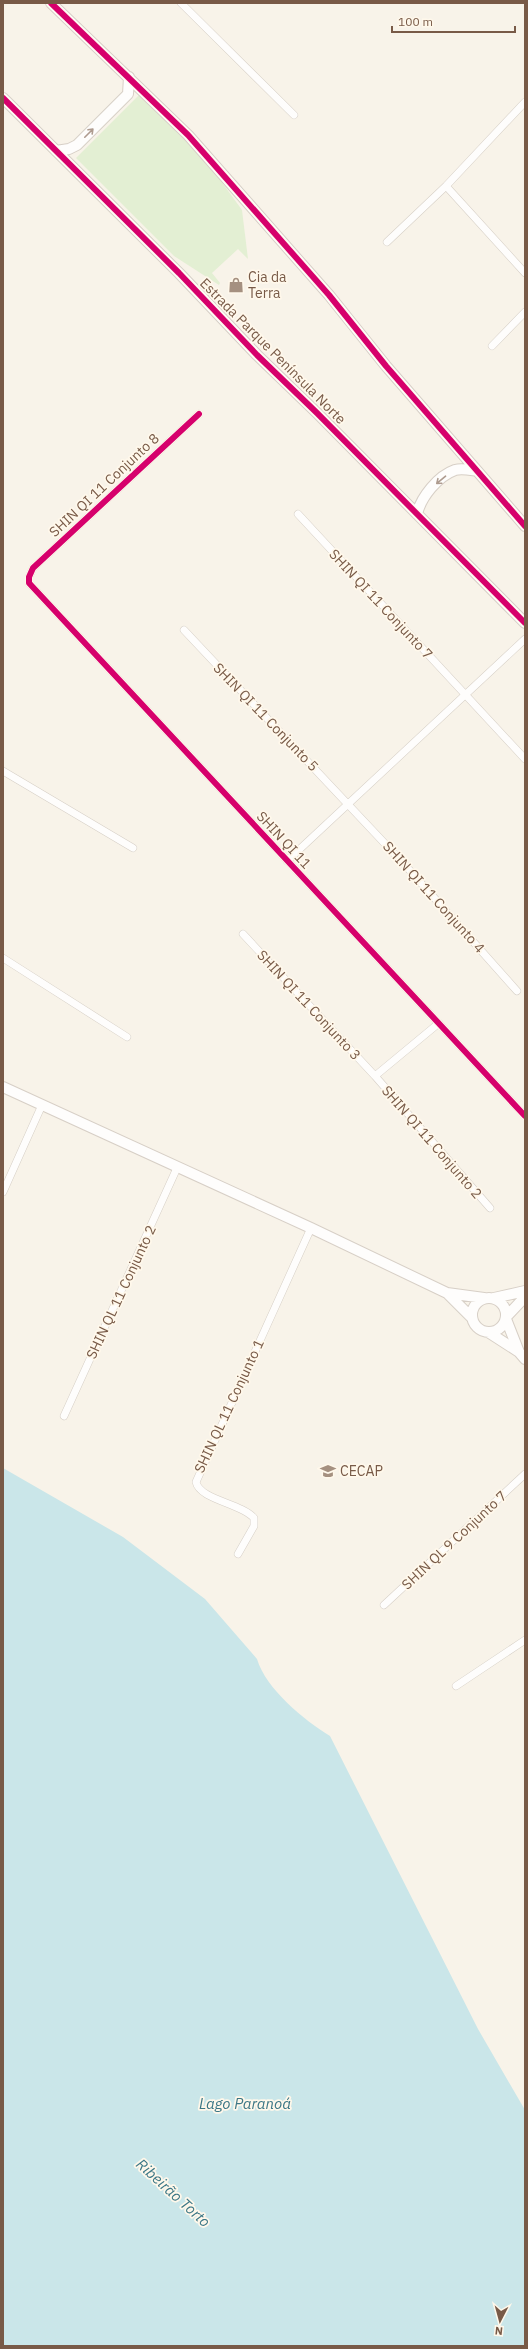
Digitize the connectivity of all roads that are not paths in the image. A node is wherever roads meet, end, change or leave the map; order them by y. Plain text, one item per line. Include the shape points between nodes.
1 (51, 3) edge
2 (181, 3) edge
3 (129, 77) junction
4 (3, 98) edge
5 (525, 102) edge
6 (294, 115) dead end
7 (56, 151) junction
8 (446, 186) junction
9 (387, 242) dead end
10 (525, 273) edge
11 (525, 312) edge
12 (492, 346) dead end
13 (199, 414) dead end
14 (477, 471) junction
15 (298, 514) dead end
16 (417, 514) junction
17 (525, 526) edge
18 (29, 577) joint
19 (525, 623) edge
20 (184, 630) dead end
21 (525, 639) edge
22 (465, 694) junction
23 (525, 759) edge
24 (3, 771) edge
25 (349, 804) junction
26 (133, 848) dead end
27 (287, 861) junction
28 (243, 934) dead end
29 (3, 958) edge
30 (517, 991) dead end
31 (439, 1024) junction
32 (127, 1037) dead end
33 (375, 1076) junction
34 (3, 1088) edge
35 (42, 1106) junction
36 (525, 1116) edge
37 (178, 1168) junction
38 (3, 1192) edge
39 (490, 1208) dead end
40 (311, 1228) junction
41 (525, 1291) edge
42 (446, 1293) junction
43 (525, 1297) edge
44 (489, 1298) junction
45 (472, 1318) junction
46 (506, 1318) junction
47 (488, 1332) junction
48 (522, 1355) edge
49 (64, 1416) dead end
50 (525, 1474) edge
51 (238, 1554) dead end
52 (384, 1605) dead end
53 (525, 1640) edge
54 (456, 1686) dead end

1 - 3 main road
2 - 6 street
7 -> 3 main road via 77,145 128,94
3 - 14 main road via 188,135 330,295 386,366
4 - 7 main road, Estrada Parque Península Norte
5 - 8 street
7 - 16 main road, Estrada Parque Península Norte via 179,273 256,355
8 - 9 street
8 - 10 street
11 - 12 street
13 - 18 street, SHIN QI 11 Conjunto 8 via 33,568
14 -> 16 main road via 455,470 444,477 424,498
14 - 17 main road
15 - 22 street, SHIN QI 11 Conjunto 7
16 - 19 main road, Estrada Parque Península Norte
18 - 27 street, SHIN QI 11 via 33,588
20 - 25 street, SHIN QI 11 Conjunto 5
21 - 22 street, SHIN QI 11
22 - 23 street, SHIN QI 11 Conjunto 7
22 - 25 street, SHIN QI 11
24 - 26 street
25 - 27 street, SHIN QI 11
25 - 30 street, SHIN QI 11 Conjunto 4
27 - 31 street, SHIN QI 11
28 - 33 street, SHIN QI 11 Conjunto 3
29 - 32 street
31 - 33 street
31 - 36 street, SHIN QI 11
33 - 39 street, SHIN QI 11 Conjunto 2
34 - 35 main road
35 - 37 main road
35 - 38 street
37 - 40 main road
37 - 49 street, SHIN QL 11 Conjunto 2
40 - 42 main road
40 - 51 street, SHIN QL 11 Conjunto 1 via 196,1482 197,1488 203,1493 240,1508 254,1518 254,1526
41 - 44 main road
42 - 44 main road
42 - 45 main road
43 - 46 main road
44 - 45 main road via 474,1306
44 - 46 main road via 501,1302
45 - 47 main road via 475,1325
46 - 47 main road via 497,1330
46 - 48 main road
47 - 48 main road
50 - 52 street, SHIN QL 9 Conjunto 7
53 - 54 street

